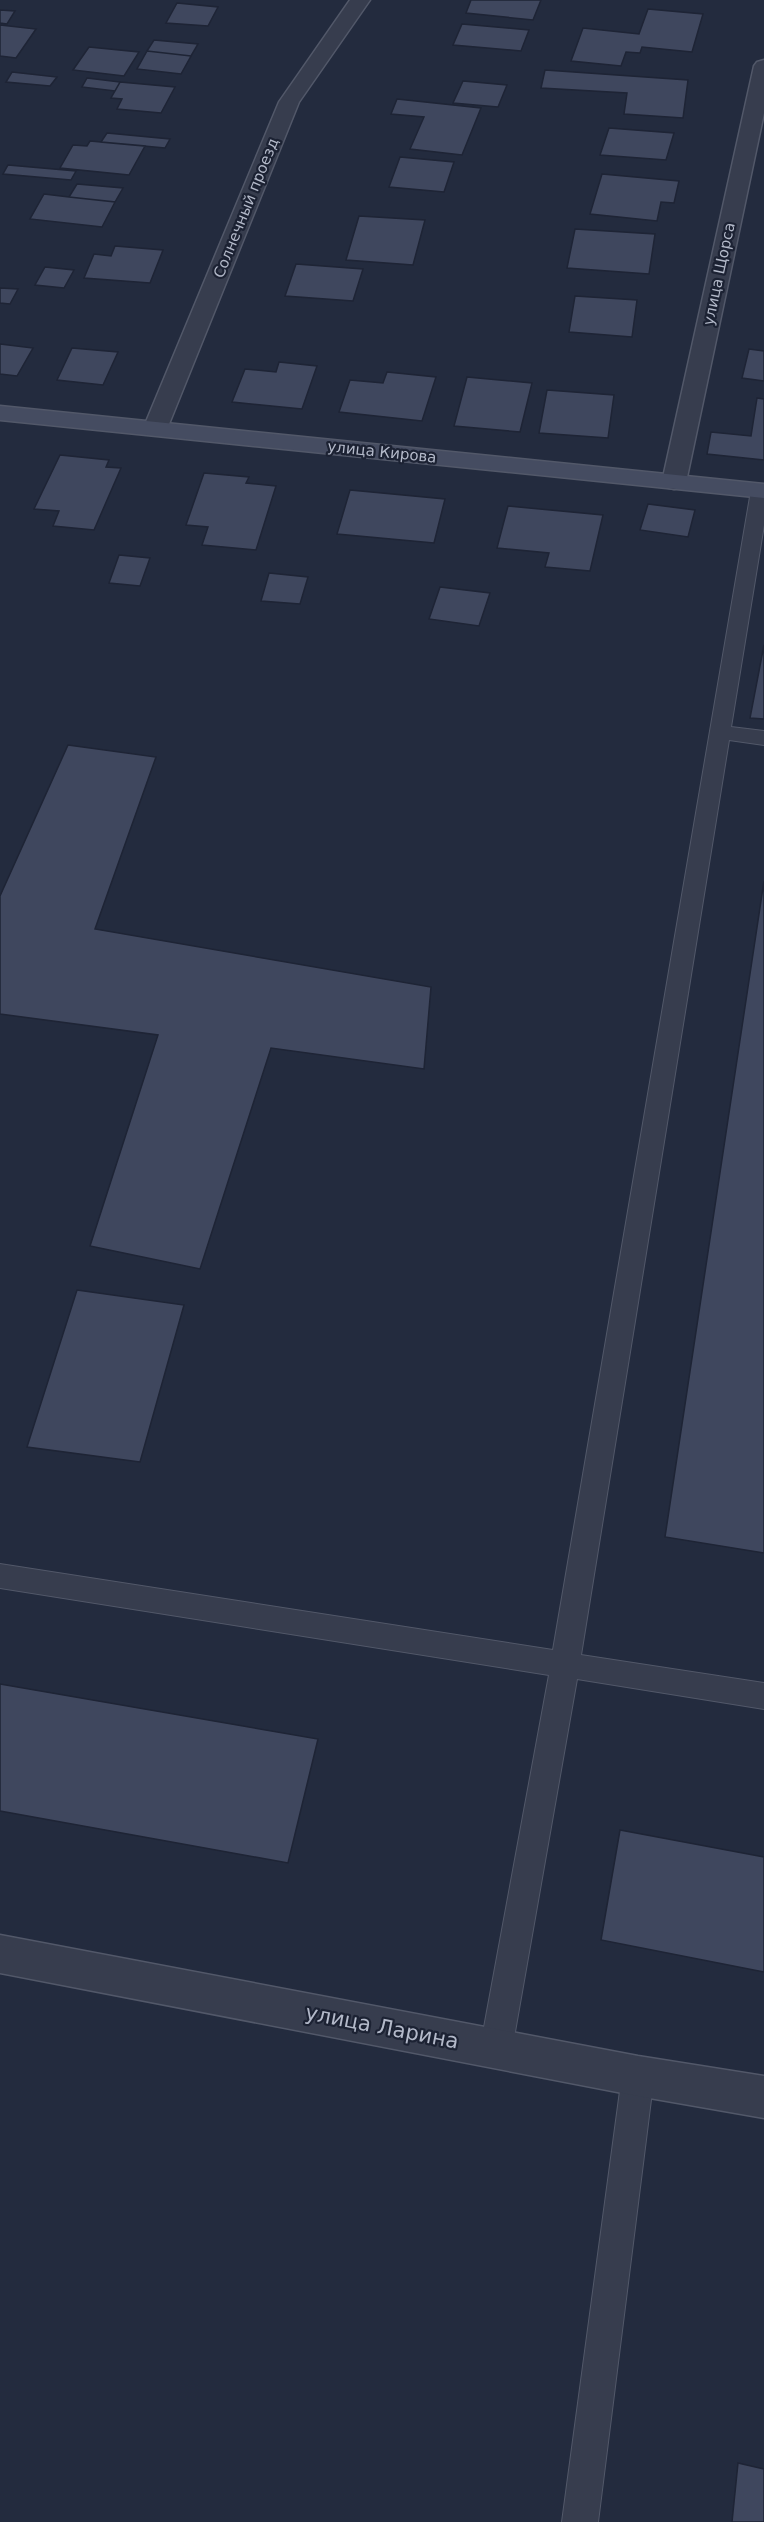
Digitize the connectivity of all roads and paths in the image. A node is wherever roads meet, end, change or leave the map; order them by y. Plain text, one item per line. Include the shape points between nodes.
1 (360, 0) edge
2 (764, 66) edge
3 (0, 413) edge
4 (156, 429) junction
5 (674, 482) junction
6 (762, 491) edge
7 (720, 732) junction
8 (764, 738) edge
9 (0, 1576) edge
10 (566, 1664) junction
11 (764, 1696) edge
12 (0, 1954) edge
13 (496, 2049) junction
14 (638, 2076) junction
15 (764, 2097) edge
16 (580, 2522) edge

1 - 4 street, Солнечный проезд via 289,102
2 - 5 street, улица Щорса
3 - 4 street, улица Кирова
4 - 5 street, улица Кирова
5 - 6 street, улица Кирова
6 - 7 lane
7 - 8 lane
7 - 10 lane
9 - 10 lane
10 - 11 lane
10 - 13 lane
12 - 13 street, улица Ларина
13 - 14 street, улица Ларина
14 - 15 street, улица Ларина
14 - 16 lane

